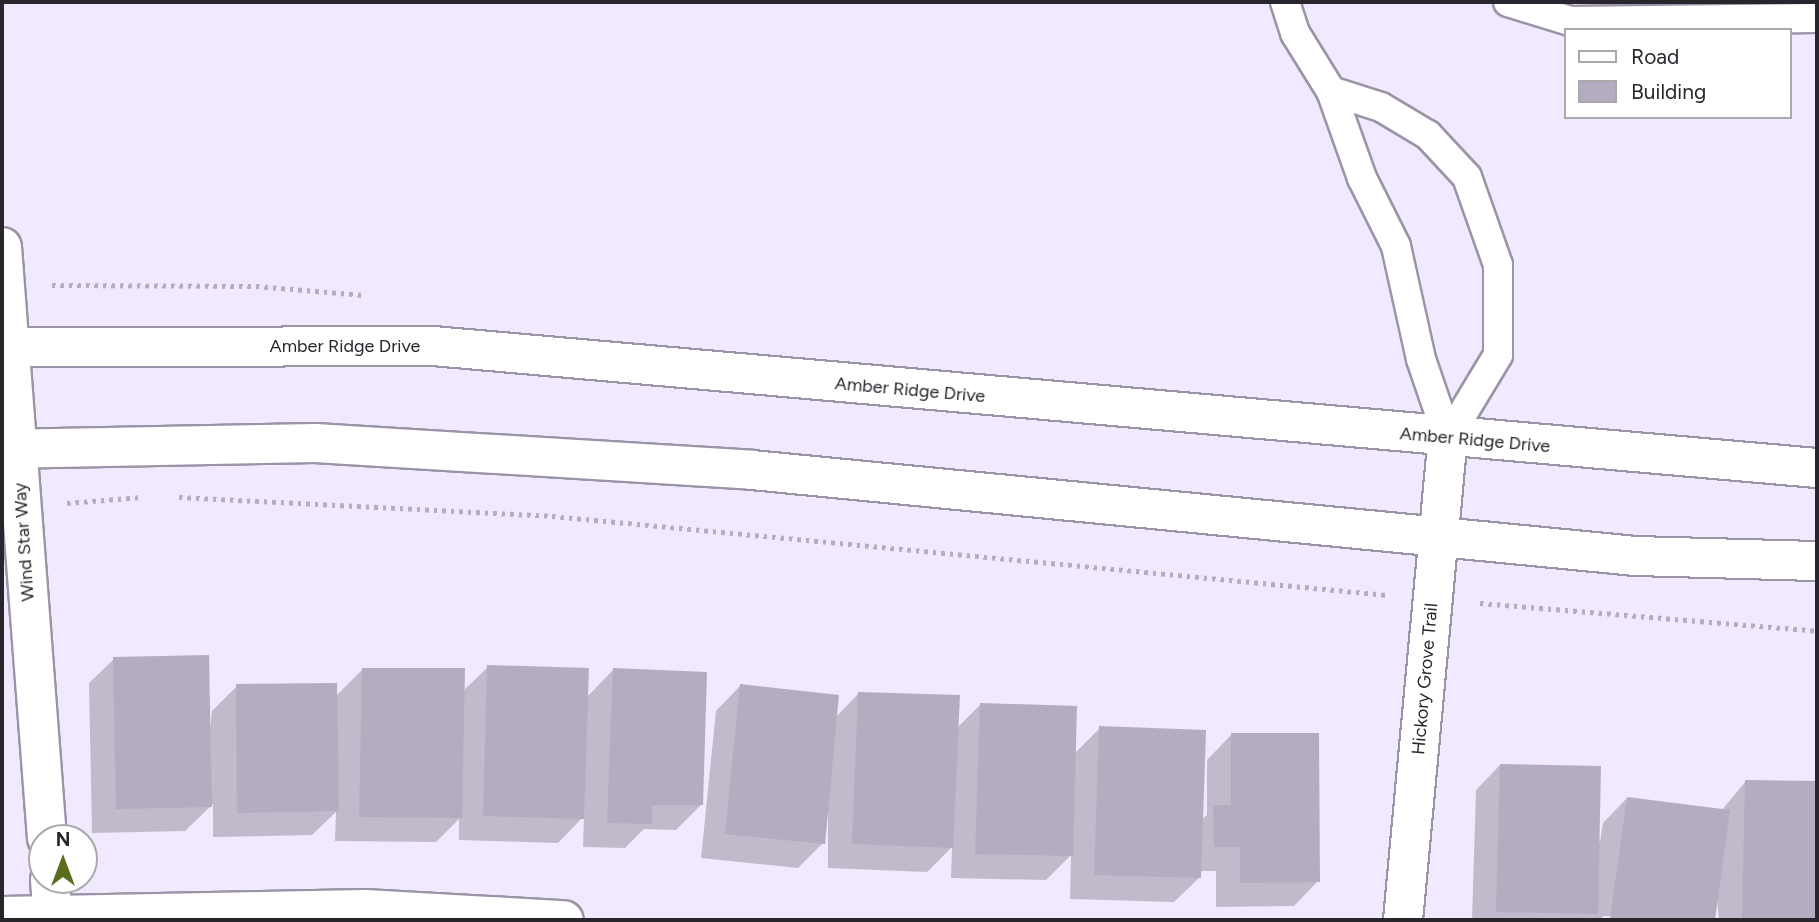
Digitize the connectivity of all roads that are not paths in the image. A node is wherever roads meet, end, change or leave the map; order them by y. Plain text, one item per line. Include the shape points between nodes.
1 (1285, 2) edge
2 (1508, 2) edge
3 (1734, 10) edge
4 (1570, 11) edge
5 (1817, 18) edge
6 (1331, 91) junction
7 (2, 247) edge
8 (6, 347) edge
9 (1448, 438) junction
10 (9, 448) edge
11 (1817, 468) edge
12 (1439, 540) junction
13 (1817, 561) edge
14 (46, 824) edge
15 (52, 905) edge
16 (2, 916) edge
17 (564, 920) edge
18 (1402, 920) edge

1 - 6 lane via 1294,33
2 - 4 lane
3 - 4 lane
3 - 5 lane
6 - 9 lane via 1362,178 1396,246 1421,359
6 - 9 lane via 1381,107 1428,135 1467,177 1485,227 1497,265 1498,355
7 - 8 street, Wind Star Way
8 - 9 street, Amber Ridge Drive via 433,346
8 - 10 street, Wind Star Way
9 - 11 street, Amber Ridge Drive
9 - 12 street, Hickory Grove Trail
10 - 12 street via 315,443 752,470
10 - 14 street, Wind Star Way via 21,506
12 - 13 street via 1636,556
12 - 18 street, Hickory Grove Trail
15 - 16 street
15 - 17 street via 365,909

